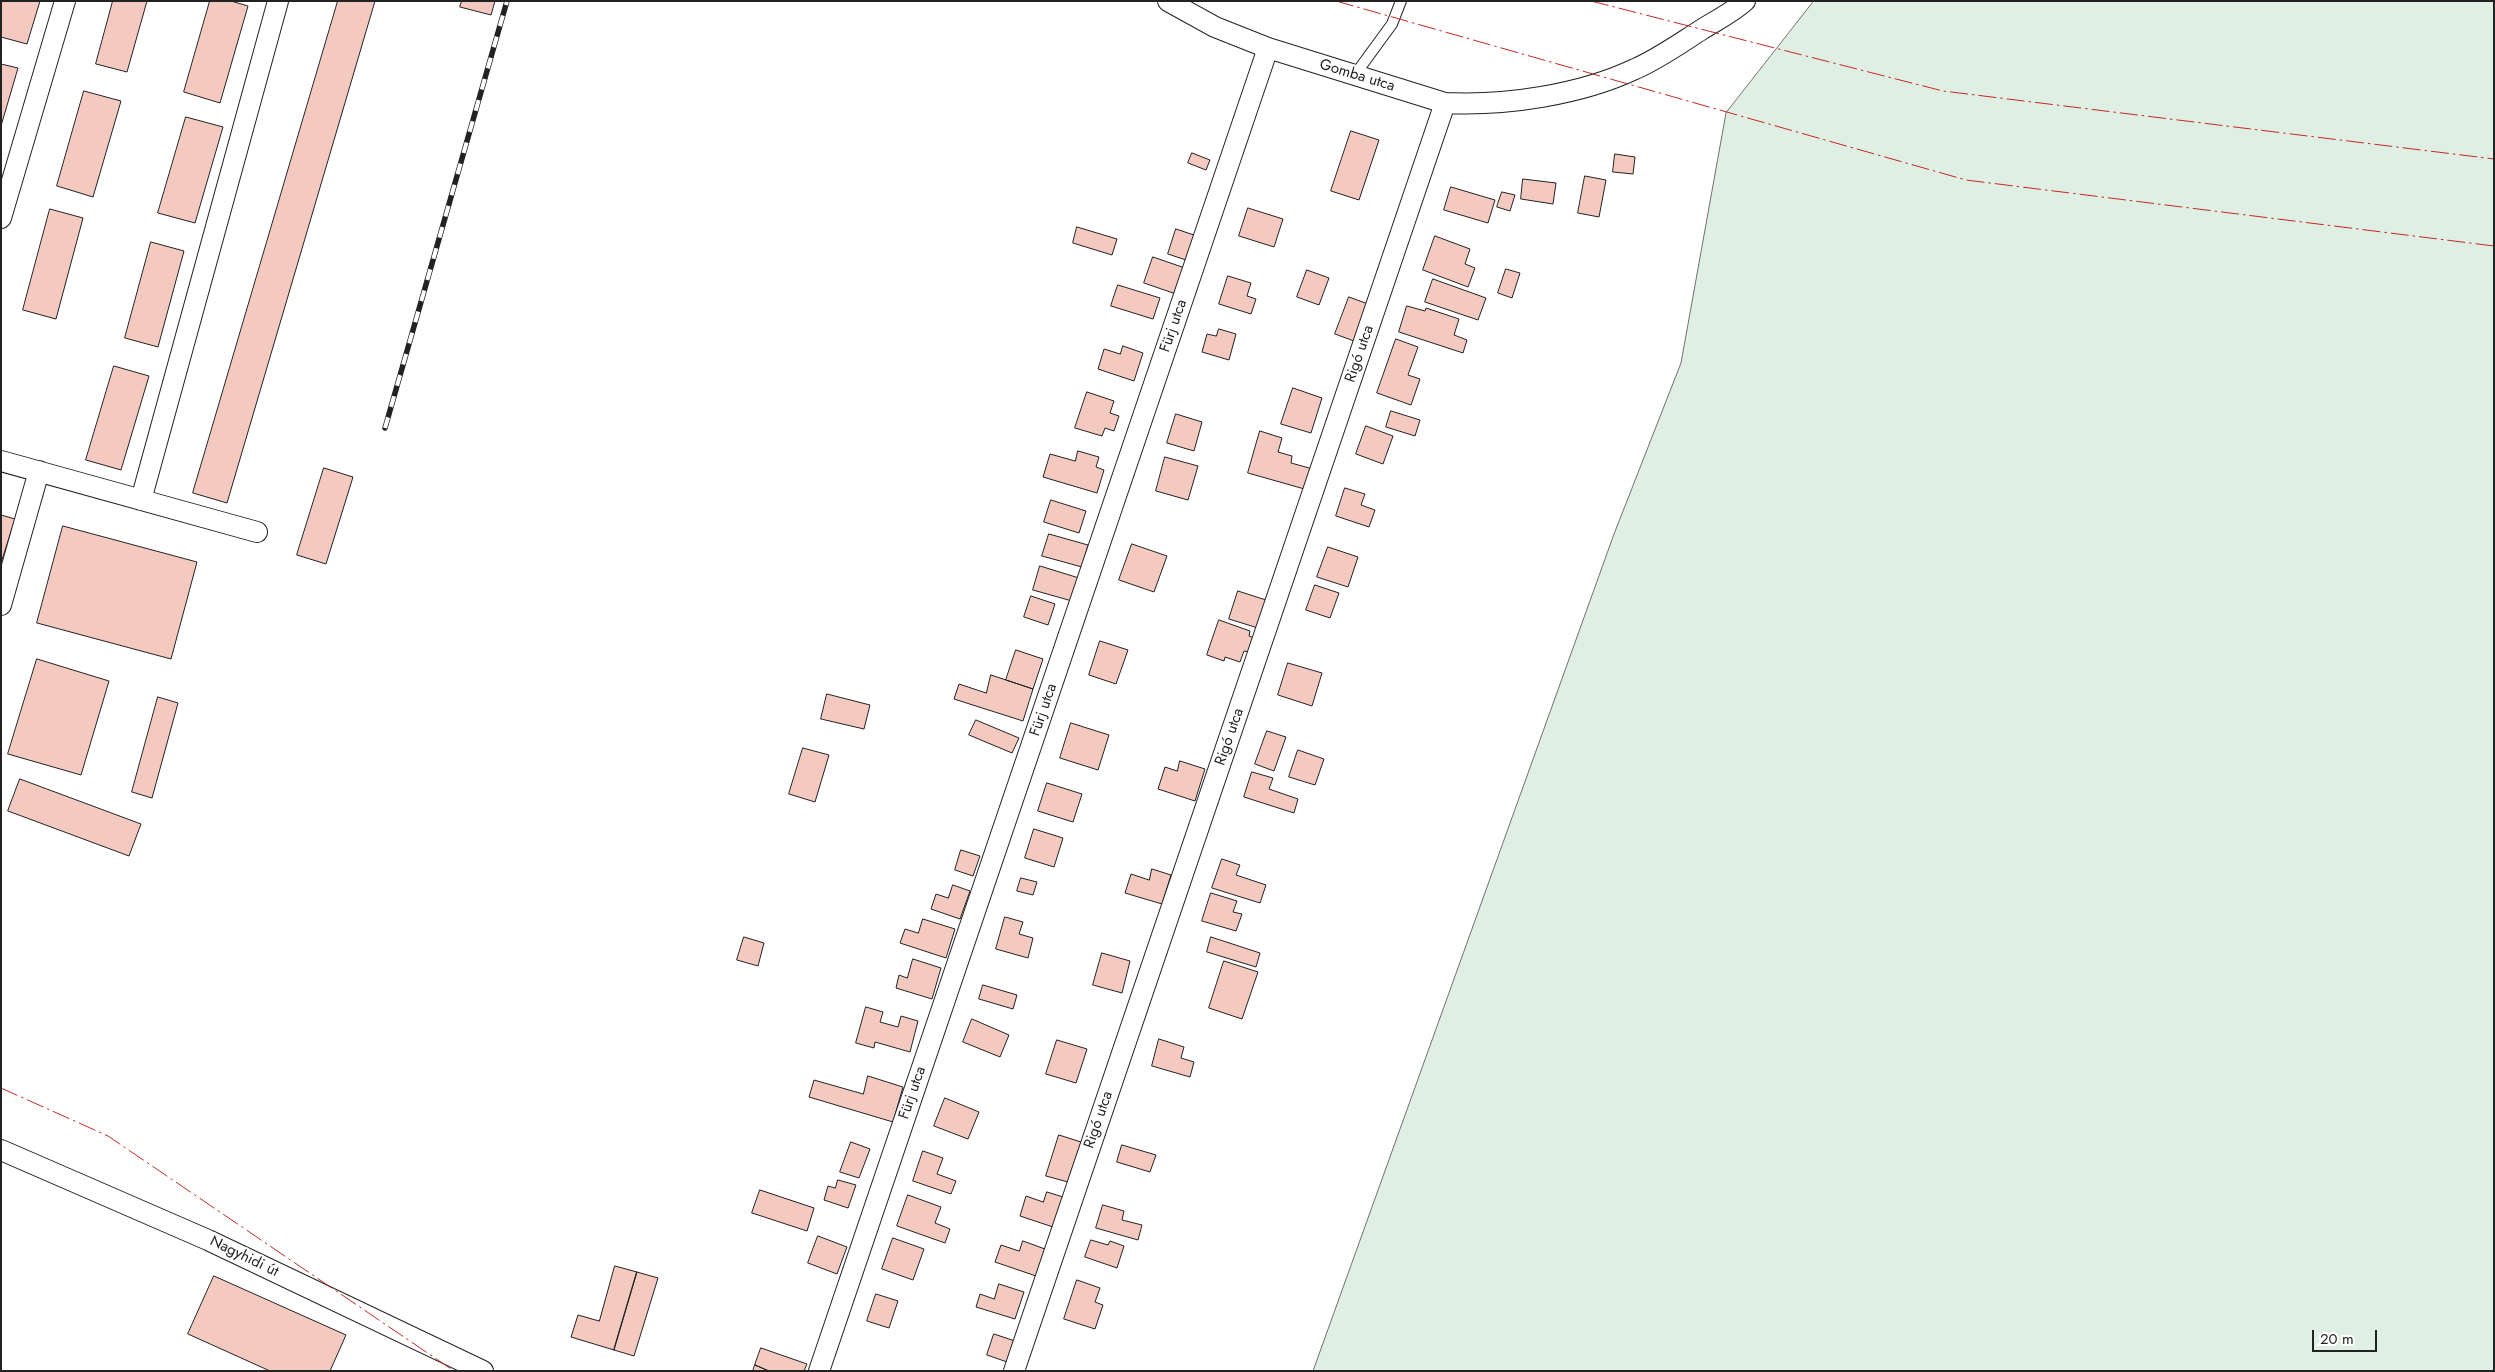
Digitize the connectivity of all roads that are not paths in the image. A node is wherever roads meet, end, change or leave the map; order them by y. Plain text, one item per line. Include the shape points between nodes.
1 (65, 1) edge
2 (278, 1) edge
3 (1168, 1) edge
4 (1401, 1) edge
5 (1745, 1) edge
6 (1268, 48) junction
7 (1354, 76) junction
8 (1445, 103) junction
9 (1, 218) edge
10 (1, 461) edge
11 (39, 472) junction
12 (141, 500) junction
13 (257, 532) dead end
14 (1, 605) edge
15 (1, 1150) edge
16 (483, 1371) edge
17 (819, 1371) edge
18 (1014, 1371) edge

1 - 9 street
2 - 12 street
3 - 6 street, Gomba utca via 1215,26
4 - 7 lane via 1392,24
5 - 8 street, Gomba utca via 1635,69 1595,84 1506,102
6 - 7 street, Gomba utca
6 - 17 street, Fürj utca
7 - 8 street, Gomba utca
8 - 18 street, Rigó utca
10 - 11 street
11 - 12 street
11 - 14 street
12 - 13 street
15 - 16 street, Nagyhidi út via 208,1240

